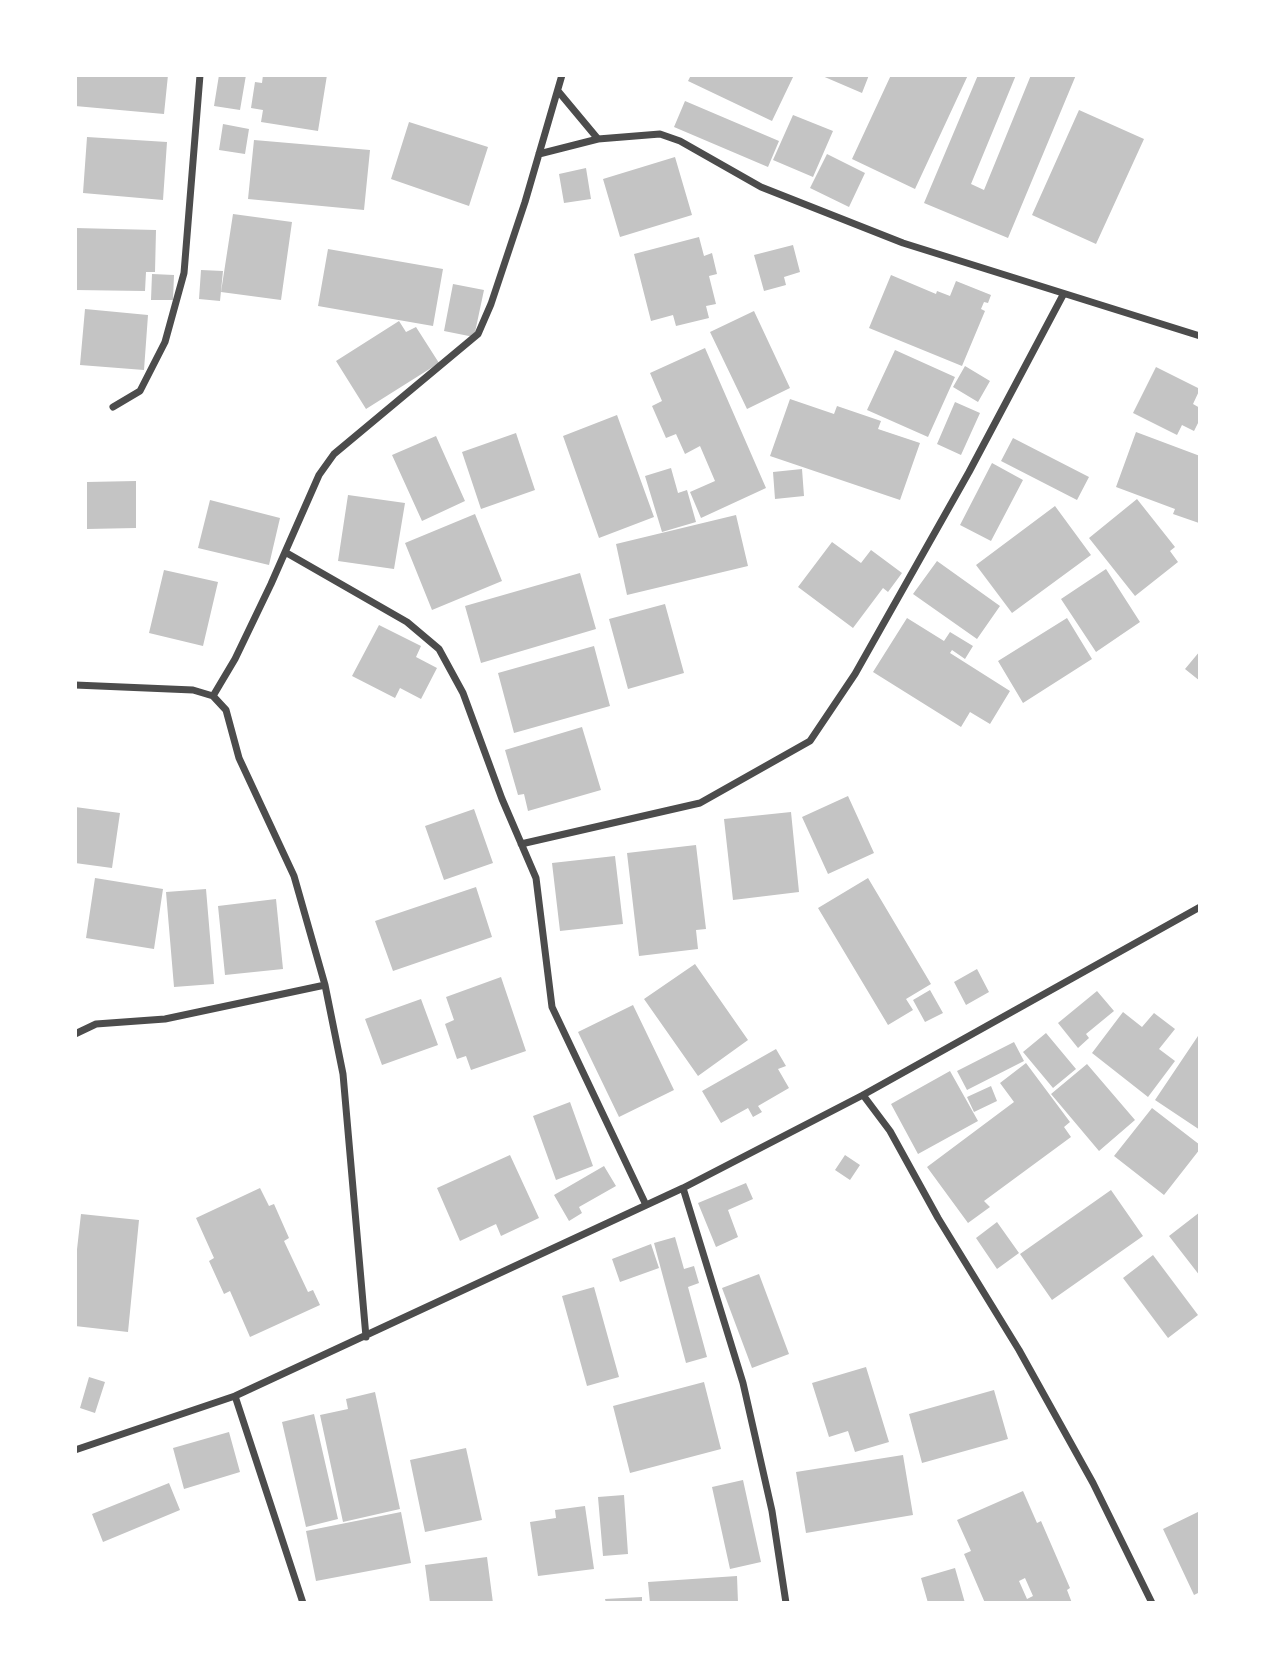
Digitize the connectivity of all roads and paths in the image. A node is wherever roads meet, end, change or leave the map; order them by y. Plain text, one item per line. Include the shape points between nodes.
1 (200, 75) edge
2 (562, 75) edge
3 (558, 91) junction
4 (598, 139) junction
5 (539, 154) junction
6 (1063, 295) junction
7 (1200, 336) edge
8 (113, 407) dead end
9 (285, 551) junction
10 (75, 685) edge
11 (213, 696) junction
12 (521, 844) junction
13 (1200, 906) edge
14 (325, 985) junction
15 (75, 1034) edge
16 (863, 1095) junction
17 (683, 1188) junction
18 (646, 1205) junction
19 (366, 1337) junction
20 (235, 1396) junction
21 (75, 1450) edge
22 (303, 1603) edge
23 (786, 1603) edge
24 (1152, 1603) edge

1 - 8 street via 184,273 165,342 140,391
2 - 3 street
3 - 4 street
3 - 5 street
4 - 5 street
4 - 6 street via 660,134 761,187 903,243
5 - 9 street via 478,334 334,454 319,475
6 - 7 street
6 - 12 street via 963,484 855,674 810,741 700,803
9 - 11 street
9 - 12 street via 407,622 439,649 463,693
10 - 11 street via 193,690
11 - 14 street via 226,710 239,758 293,876
12 - 18 street via 536,878 552,1007
13 - 16 street
14 - 15 street via 165,1019 96,1024
14 - 19 street via 343,1074
16 - 17 street
16 - 24 street via 890,1131 1019,1350 1093,1483
17 - 18 street
17 - 23 street via 743,1383 772,1511
18 - 19 street
19 - 20 street
20 - 21 street
20 - 22 street

